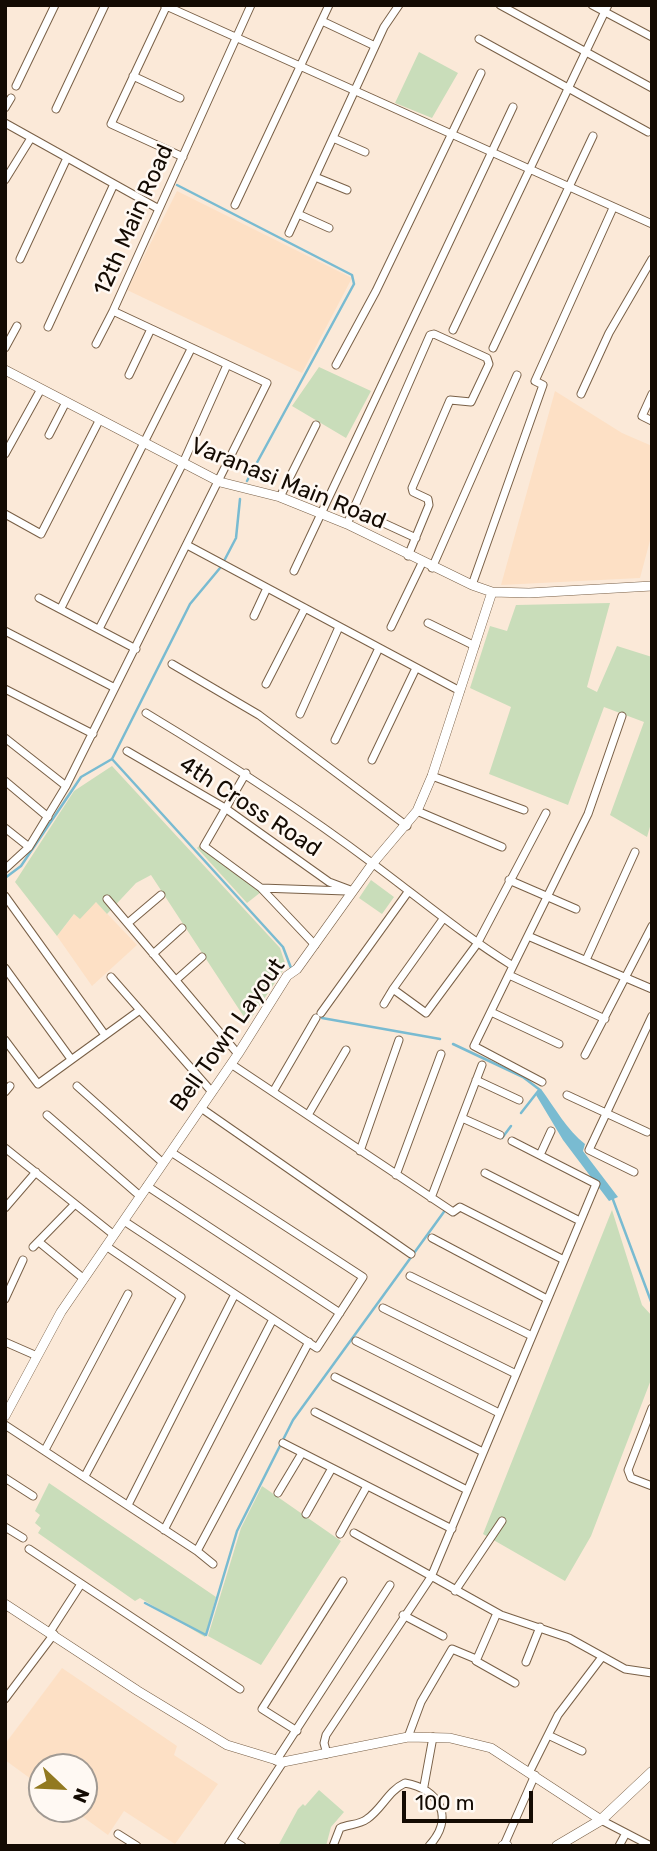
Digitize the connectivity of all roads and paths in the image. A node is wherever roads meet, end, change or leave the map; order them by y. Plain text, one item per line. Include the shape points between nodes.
1 (55, 5) edge
2 (105, 5) edge
3 (251, 5) edge
4 (329, 5) edge
5 (399, 5) edge
6 (500, 5) edge
7 (592, 5) edge
8 (166, 6) edge
9 (606, 9) edge
10 (322, 22) junction
11 (652, 37) edge
12 (236, 38) junction
13 (479, 39) dead end
14 (375, 46) junction
15 (585, 52) junction
16 (300, 68) junction
17 (481, 73) dead end
18 (133, 76) junction
19 (16, 86) dead end
20 (652, 88) edge
21 (567, 90) junction
22 (355, 92) junction
23 (11, 98) dead end
24 (180, 98) dead end
25 (513, 107) dead end
26 (5, 108) edge
27 (57, 108) dead end
28 (5, 123) edge
29 (648, 132) dead end
30 (452, 135) junction
31 (593, 136) dead end
32 (31, 138) junction
33 (332, 138) junction
34 (365, 152) dead end
35 (489, 153) junction
36 (183, 157) junction
37 (67, 158) junction
38 (528, 171) junction
39 (315, 177) junction
40 (5, 180) edge
41 (114, 184) junction
42 (569, 188) junction
43 (347, 190) dead end
44 (235, 205) dead end
45 (613, 208) junction
46 (159, 209) junction
47 (298, 214) junction
48 (652, 224) edge
49 (329, 228) dead end
50 (289, 233) dead end
51 (20, 259) dead end
52 (652, 259) edge
53 (113, 311) junction
54 (17, 327) dead end
55 (48, 327) dead end
56 (151, 329) junction
57 (453, 330) dead end
58 (96, 344) dead end
59 (5, 348) edge
60 (493, 348) dead end
61 (191, 349) junction
62 (227, 365) junction
63 (336, 365) dead end
64 (6, 373) edge
65 (129, 375) dead end
66 (517, 375) dead end
67 (41, 389) junction
68 (581, 394) dead end
69 (652, 394) edge
70 (66, 402) junction
71 (100, 419) junction
72 (652, 421) edge
73 (316, 425) dead end
74 (49, 435) dead end
75 (144, 443) junction
76 (5, 454) edge
77 (183, 463) junction
78 (220, 482) junction
79 (280, 497) junction
80 (353, 509) junction
81 (319, 513) junction
82 (5, 514) edge
83 (347, 524) junction
84 (416, 538) junction
85 (187, 545) junction
86 (408, 556) junction
87 (422, 563) junction
88 (432, 568) junction
89 (294, 571) dead end
90 (472, 585) junction
91 (652, 586) edge
92 (267, 588) junction
93 (492, 592) junction
94 (39, 597) dead end
95 (61, 608) junction
96 (305, 608) junction
97 (254, 616) dead end
98 (428, 622) dead end
99 (339, 627) junction
100 (391, 628) dead end
101 (99, 629) junction
102 (5, 631) edge
103 (475, 646) junction
104 (379, 648) junction
105 (136, 649) junction
106 (172, 664) dead end
107 (416, 668) junction
108 (267, 684) dead end
109 (115, 688) junction
110 (5, 689) edge
111 (460, 691) junction
112 (146, 713) dead end
113 (300, 714) dead end
114 (622, 716) dead end
115 (93, 734) junction
116 (5, 738) edge
117 (335, 740) dead end
118 (127, 751) dead end
119 (372, 760) dead end
120 (246, 773) junction
121 (432, 776) junction
122 (5, 781) edge
123 (66, 786) junction
124 (225, 808) junction
125 (524, 810) dead end
126 (418, 811) junction
127 (546, 813) dead end
128 (48, 817) junction
129 (407, 826) junction
130 (5, 828) edge
131 (502, 846) dead end
132 (29, 847) junction
133 (635, 852) dead end
134 (373, 863) junction
135 (5, 869) edge
136 (509, 880) junction
137 (261, 888) junction
138 (353, 891) junction
139 (408, 892) junction
140 (160, 895) dead end
141 (546, 895) junction
142 (5, 896) edge
143 (107, 898) dead end
144 (576, 909) dead end
145 (443, 919) junction
146 (128, 923) junction
147 (652, 926) edge
148 (182, 928) dead end
149 (528, 936) junction
150 (477, 944) junction
151 (315, 945) junction
152 (153, 954) junction
153 (202, 957) dead end
154 (586, 960) junction
155 (513, 966) junction
156 (5, 968) edge
157 (509, 975) junction
158 (111, 977) dead end
159 (627, 979) junction
160 (176, 980) junction
161 (393, 989) junction
162 (652, 989) edge
163 (384, 1004) dead end
164 (140, 1010) junction
165 (491, 1012) junction
166 (652, 1016) edge
167 (605, 1018) junction
168 (105, 1035) junction
169 (399, 1040) dead end
170 (5, 1041) edge
171 (559, 1044) dead end
172 (346, 1049) dead end
173 (238, 1054) junction
174 (441, 1054) dead end
175 (585, 1055) dead end
176 (71, 1059) junction
177 (231, 1065) junction
178 (482, 1065) dead end
179 (476, 1080) junction
180 (542, 1083) dead end
181 (78, 1086) dead end
182 (212, 1091) junction
183 (273, 1092) junction
184 (567, 1095) dead end
185 (519, 1100) dead end
186 (201, 1108) junction
187 (606, 1114) junction
188 (47, 1115) dead end
189 (308, 1115) junction
190 (462, 1118) junction
191 (551, 1131) dead end
192 (647, 1132) dead end
193 (500, 1135) dead end
194 (512, 1141) dead end
195 (5, 1148) edge
196 (360, 1151) junction
197 (171, 1152) junction
198 (540, 1155) junction
199 (163, 1163) junction
200 (36, 1172) junction
201 (634, 1172) dead end
202 (485, 1173) dead end
203 (396, 1175) junction
204 (147, 1186) junction
205 (140, 1196) junction
206 (431, 1198) junction
207 (75, 1204) junction
208 (5, 1208) edge
209 (124, 1221) junction
210 (580, 1221) junction
211 (114, 1235) junction
212 (432, 1238) dead end
213 (106, 1246) junction
214 (411, 1254) dead end
215 (23, 1260) dead end
216 (564, 1260) junction
217 (410, 1276) dead end
218 (84, 1279) junction
219 (128, 1294) dead end
220 (235, 1294) junction
221 (5, 1299) edge
222 (547, 1299) junction
223 (383, 1308) dead end
224 (340, 1312) junction
225 (273, 1319) junction
226 (532, 1336) junction
227 (356, 1340) dead end
228 (5, 1342) edge
229 (309, 1342) junction
230 (37, 1356) junction
231 (516, 1374) junction
232 (335, 1377) dead end
233 (652, 1408) edge
234 (315, 1412) dead end
235 (499, 1413) junction
236 (5, 1416) edge
237 (5, 1425) edge
238 (283, 1443) dead end
239 (45, 1450) junction
240 (483, 1452) junction
241 (302, 1453) junction
242 (332, 1468) junction
243 (85, 1476) junction
244 (5, 1478) edge
245 (368, 1486) junction
246 (652, 1486) edge
247 (467, 1490) junction
248 (278, 1493) dead end
249 (33, 1496) dead end
250 (128, 1505) junction
251 (306, 1514) dead end
252 (502, 1521) dead end
253 (5, 1527) edge
254 (452, 1529) junction
255 (164, 1530) junction
256 (354, 1533) dead end
257 (340, 1534) dead end
258 (23, 1538) dead end
259 (29, 1549) dead end
260 (197, 1551) junction
261 (213, 1563) dead end
262 (431, 1577) junction
263 (343, 1581) dead end
264 (81, 1584) junction
265 (390, 1585) dead end
266 (455, 1591) junction
267 (5, 1604) edge
268 (497, 1613) junction
269 (403, 1615) junction
270 (540, 1628) junction
271 (52, 1633) junction
272 (443, 1636) dead end
273 (602, 1657) junction
274 (476, 1659) junction
275 (526, 1662) dead end
276 (652, 1673) edge
277 (515, 1683) dead end
278 (240, 1689) dead end
279 (5, 1699) edge
280 (297, 1731) junction
281 (548, 1735) junction
282 (408, 1737) junction
283 (433, 1737) junction
284 (582, 1751) dead end
285 (327, 1754) junction
286 (279, 1762) junction
287 (652, 1772) edge
288 (533, 1773) junction
289 (424, 1786) junction
290 (601, 1821) junction
291 (626, 1833) junction
292 (118, 1834) dead end
293 (230, 1843) edge
294 (137, 1846) edge
295 (242, 1846) edge
296 (333, 1846) edge
297 (429, 1846) edge
298 (504, 1846) edge
299 (557, 1846) edge
300 (619, 1846) edge
301 (651, 1846) edge

1 - 19 street
2 - 27 street
3 - 12 street, 12th Main Road
4 - 10 street
5 - 14 street
6 - 15 street
7 - 9 street
8 - 12 street
8 - 18 street
9 - 11 street
9 - 15 street
10 - 14 street
10 - 16 street
12 - 16 street
12 - 36 street, 12th Main Road
13 - 21 street
14 - 22 street
15 - 20 street
15 - 21 street
16 - 22 street
16 - 44 street
17 - 30 street
18 - 24 street
18 - 36 street via 111,124
21 - 29 street
21 - 38 street
22 - 30 street
22 - 33 street
23 - 26 street
25 - 35 street
28 - 32 street
30 - 35 street
30 - 63 street
31 - 42 street
32 - 37 street
32 - 40 street
33 - 34 street
33 - 39 street
35 - 38 street
35 - 81 street
36 - 46 street, 12th Main Road
37 - 41 street
37 - 51 street
38 - 42 street
38 - 57 street
39 - 43 street
39 - 47 street
41 - 46 street
41 - 55 street
42 - 45 street
42 - 60 street
45 - 48 street
45 - 90 street via 535,381 543,385
46 - 53 street, 12th Main Road
47 - 49 street
47 - 50 street
52 - 68 street via 609,333
53 - 56 street, 12th Main Road
53 - 58 street
54 - 59 street
56 - 61 street, 12th Main Road
56 - 65 street
61 - 62 street, 12th Main Road
61 - 75 street
62 - 77 street
62 - 78 street, 12th Main Road via 267,383
64 - 67 street, Varanasi Main Road
66 - 88 street
67 - 70 street, Varanasi Main Road
67 - 76 street
69 - 72 street via 642,416
70 - 71 street, Varanasi Main Road
70 - 74 street
71 - 75 street, Varanasi Main Road
71 - 82 street via 41,534
73 - 79 street
75 - 77 street, Varanasi Main Road
75 - 95 street
77 - 78 street, Varanasi Main Road
77 - 101 street
78 - 79 street, Varanasi Main Road
78 - 85 street
79 - 81 street, Varanasi Main Road
80 - 83 street
80 - 84 street
80 - 84 street via 430,335 487,358 489,364 471,402 450,400 412,488 428,499
81 - 83 street, Varanasi Main Road
81 - 89 street
83 - 86 street, Varanasi Main Road
84 - 86 street
85 - 92 street
85 - 105 street
86 - 87 street, Varanasi Main Road
87 - 88 street, Varanasi Main Road
87 - 100 street
88 - 90 street, Varanasi Main Road
90 - 93 street, Varanasi Main Road
91 - 93 street, Varanasi Main Road
92 - 96 street
92 - 97 street
93 - 103 street, Bell Town Layout
94 - 95 street
95 - 101 street
96 - 99 street
96 - 108 street
98 - 103 street
99 - 104 street
99 - 113 street
101 - 105 street
102 - 109 street
103 - 111 street, Bell Town Layout
104 - 107 street
104 - 117 street
105 - 109 street
106 - 129 street via 259,715
107 - 111 street
107 - 119 street
109 - 115 street
110 - 115 street
111 - 121 street, Bell Town Layout
112 - 120 street
114 - 141 street via 588,814
115 - 123 street
116 - 123 street
118 - 124 street, 4th Cross Road
120 - 124 street
120 - 134 street
121 - 125 street
121 - 126 street, Bell Town Layout
122 - 128 street
123 - 128 street
124 - 137 street via 204,846
124 - 138 street, 4th Cross Road via 329,882
126 - 129 street, Bell Town Layout
126 - 131 street
127 - 136 street
128 - 132 street
129 - 134 street, Bell Town Layout
130 - 132 street
132 - 135 street
133 - 154 street
134 - 138 street, Bell Town Layout
134 - 139 street
136 - 141 street
136 - 150 street
137 - 138 street
137 - 151 street
138 - 151 street, Bell Town Layout
139 - 145 street
139 - 183 street via 318,1015
140 - 146 street
141 - 144 street
141 - 149 street
142 - 168 street
143 - 146 street
145 - 150 street
145 - 161 street
146 - 152 street
147 - 159 street
148 - 152 street
149 - 154 street
149 - 155 street
150 - 155 street
150 - 161 street via 426,1013
151 - 173 street, Bell Town Layout via 287,976
152 - 160 street
153 - 160 street
154 - 159 street
155 - 157 street
156 - 176 street
157 - 165 street
157 - 167 street
158 - 164 street
159 - 162 street
159 - 167 street
160 - 173 street
161 - 163 street
164 - 168 street
164 - 182 street
165 - 171 street
165 - 180 street via 474,1046
166 - 187 street
167 - 175 street
168 - 176 street
169 - 196 street
170 - 176 street via 38,1083
172 - 189 street
173 - 177 street, Bell Town Layout
174 - 203 street
177 - 182 street, Bell Town Layout
177 - 183 street
178 - 179 street
179 - 185 street
179 - 190 street
181 - 199 street
182 - 186 street, Bell Town Layout
183 - 189 street
184 - 187 street
186 - 197 street, Bell Town Layout
186 - 214 street
187 - 192 street
187 - 201 street via 589,1150
188 - 205 street
189 - 196 street
190 - 193 street
190 - 206 street
191 - 198 street
194 - 198 street
195 - 200 street
196 - 203 street
197 - 199 street, Bell Town Layout
197 - 224 street via 363,1277
198 - 210 street via 596,1184
199 - 204 street, Bell Town Layout
200 - 207 street
200 - 208 street
202 - 210 street
203 - 206 street
204 - 205 street, Bell Town Layout
204 - 224 street
205 - 209 street, Bell Town Layout
206 - 216 street via 453,1212 460,1207
207 - 211 street
207 - 218 street via 36,1244
209 - 211 street, Bell Town Layout
209 - 220 street
210 - 216 street
211 - 213 street, Bell Town Layout
212 - 222 street
213 - 218 street, Bell Town Layout
213 - 243 street via 181,1297
215 - 221 street
216 - 222 street
217 - 226 street
218 - 230 street, Bell Town Layout
219 - 239 street
220 - 225 street
220 - 250 street
222 - 226 street
223 - 231 street
224 - 229 street via 317,1348
225 - 229 street
225 - 255 street
226 - 231 street
227 - 235 street
228 - 230 street
229 - 260 street
230 - 236 street, Bell Town Layout
231 - 235 street
232 - 240 street
233 - 246 street via 628,1470 631,1478
234 - 247 street
235 - 240 street
237 - 239 street
238 - 241 street
239 - 243 street
240 - 247 street
241 - 242 street
241 - 248 street
242 - 245 street
242 - 251 street
243 - 250 street
244 - 249 street
245 - 254 street
245 - 257 street
247 - 254 street
250 - 255 street
252 - 266 street
253 - 258 street
254 - 262 street
255 - 260 street
256 - 262 street
259 - 264 street
260 - 261 street
262 - 266 street
262 - 269 street
263 - 280 street via 261,1709
264 - 271 street
264 - 278 street
265 - 280 street
266 - 268 street
267 - 271 street
268 - 270 street
268 - 274 street
269 - 272 street
269 - 285 street via 326,1735
270 - 273 street
270 - 275 street
271 - 279 street
271 - 286 street via 227,1745
273 - 276 street via 625,1669
273 - 281 street
274 - 277 street
274 - 282 street via 452,1649 421,1702
280 - 286 street
281 - 284 street
281 - 288 street
282 - 283 street
282 - 285 street
283 - 288 street via 491,1748
283 - 289 street
285 - 286 street
286 - 293 street
287 - 290 main road
288 - 290 street
288 - 298 street
289 - 296 street via 399,1786 370,1818 340,1828
289 - 297 street via 440,1804 437,1838
290 - 291 street
290 - 299 main road
291 - 300 street
291 - 301 street
292 - 294 street
293 - 295 street

